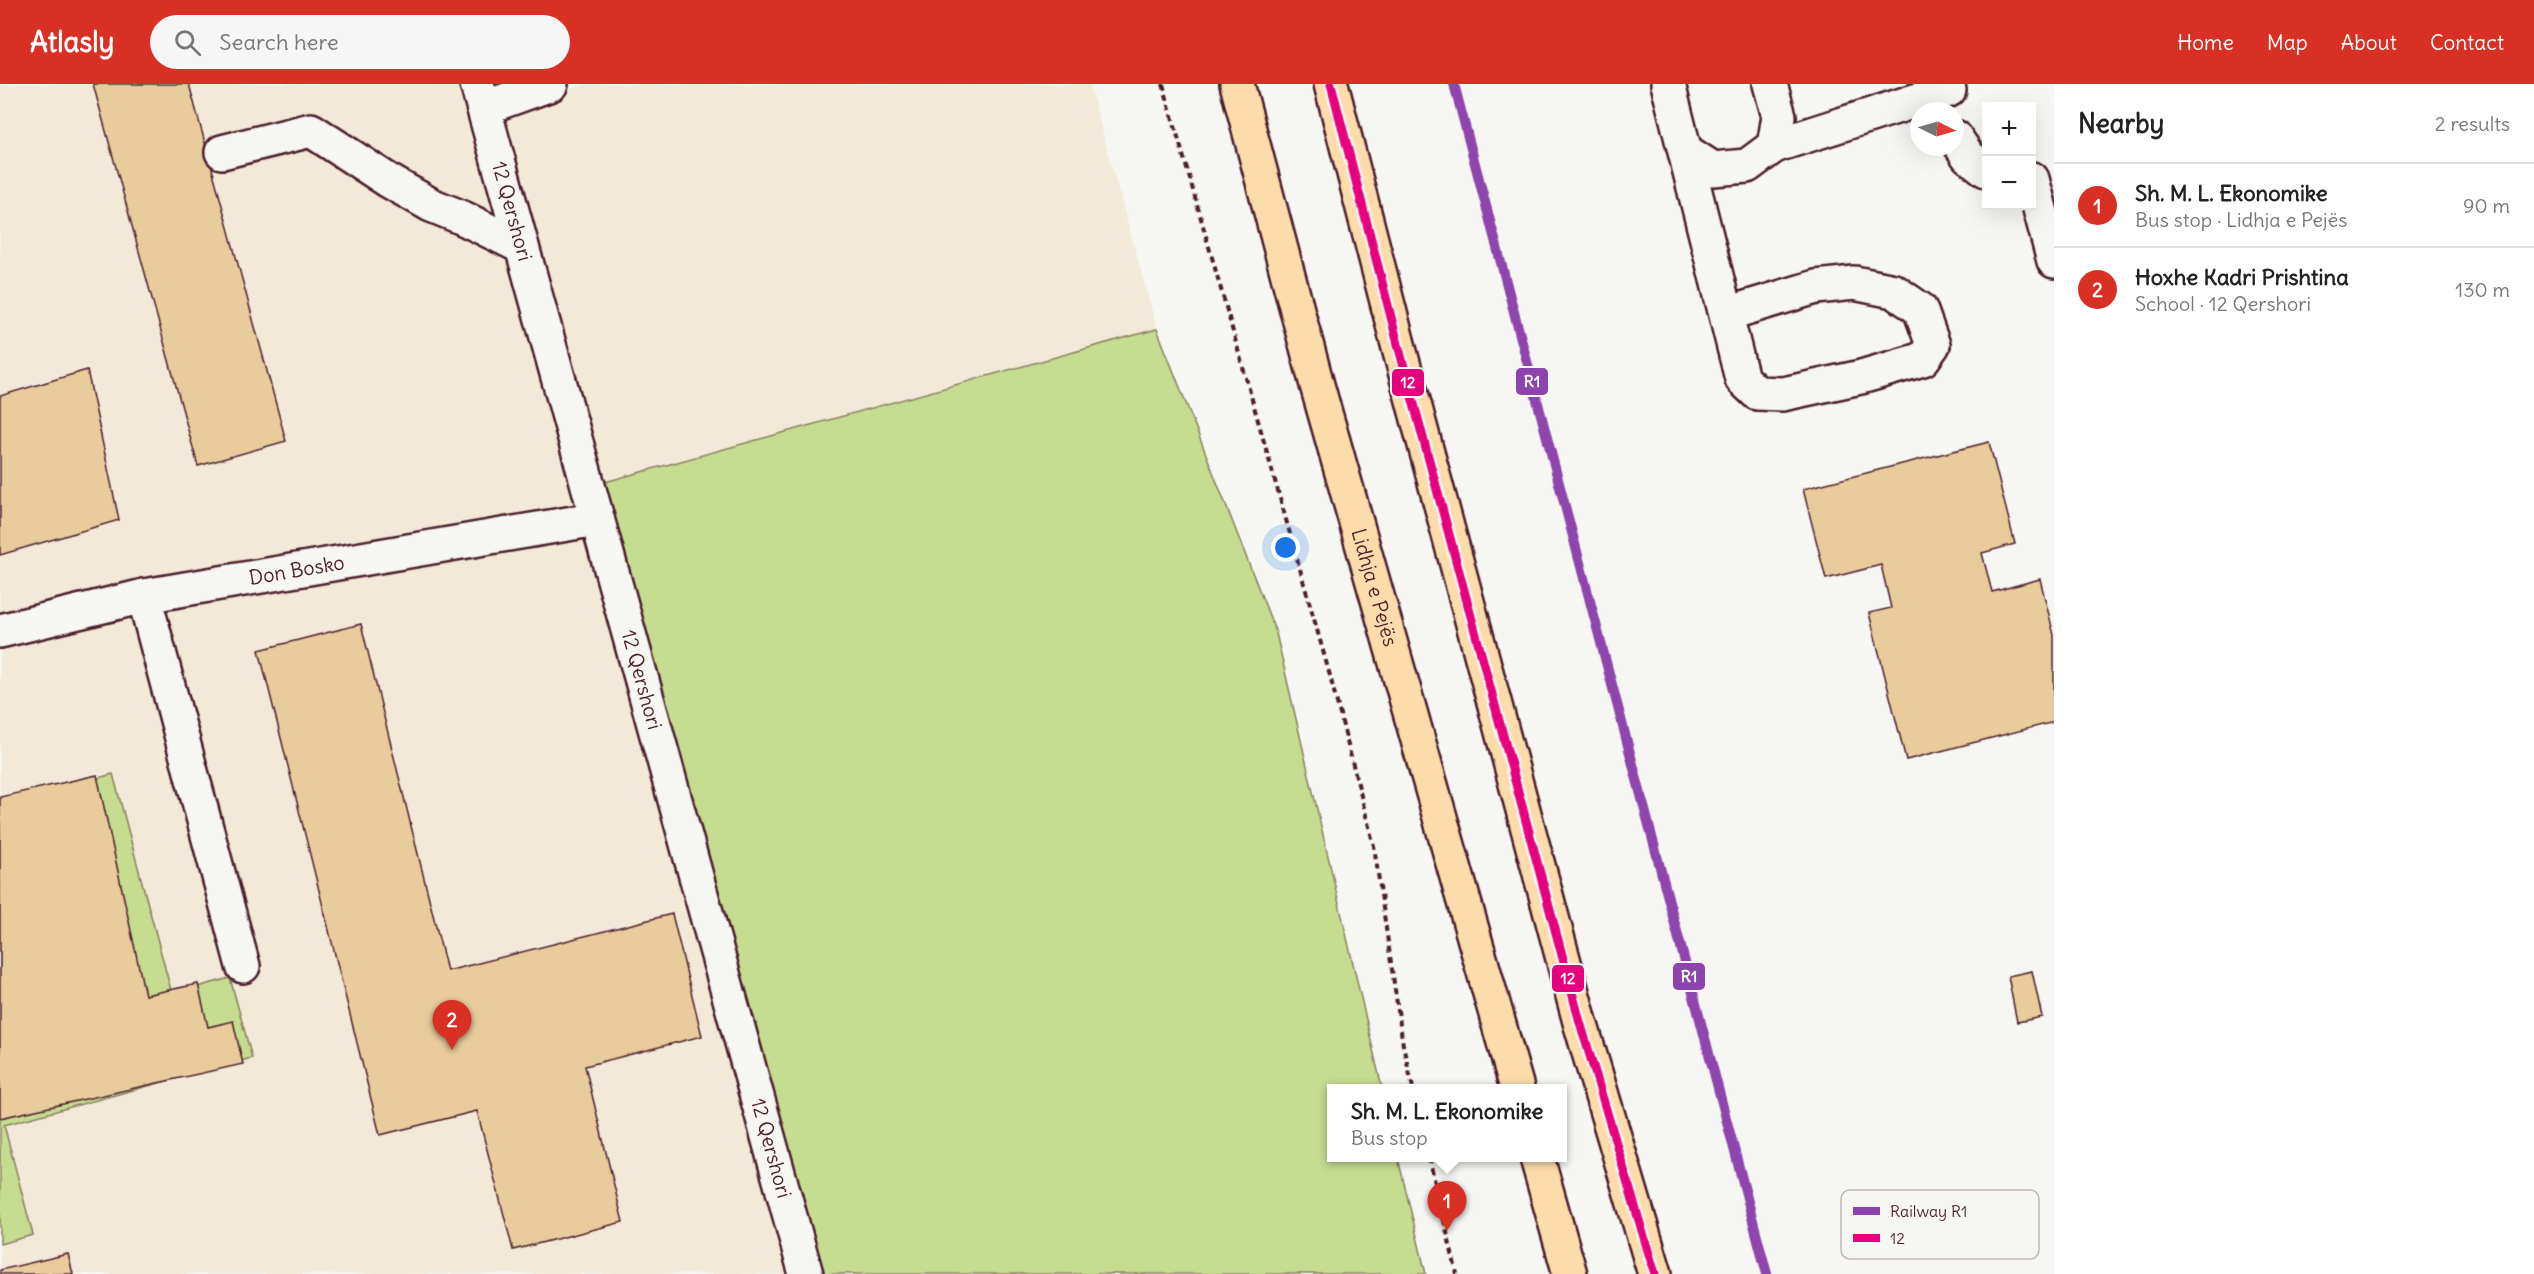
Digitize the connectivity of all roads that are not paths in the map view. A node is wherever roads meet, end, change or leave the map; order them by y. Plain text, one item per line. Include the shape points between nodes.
1 (552, 84) edge
2 (1237, 84) edge
3 (1331, 84) edge
4 (1668, 84) edge
5 (1770, 84) edge
6 (1949, 95) edge
7 (480, 96) edge
8 (1774, 146) junction
9 (1964, 150) edge
10 (222, 152) dead end
11 (1687, 152) junction
12 (1982, 167) edge
13 (2054, 172) edge
14 (2036, 178) edge
15 (2036, 194) edge
16 (522, 247) junction
17 (2054, 261) edge
18 (1726, 314) junction
19 (597, 519) junction
20 (144, 596) junction
21 (0, 631) edge
22 (243, 966) dead end
23 (1516, 1084) edge
24 (1538, 1162) edge
25 (806, 1274) edge
26 (1570, 1274) edge
27 (1655, 1274) edge

1 - 7 street
2 - 23 highway, Lidhja e Pejës via 1317,385
3 - 27 highway via 1580,1022
4 - 11 street
5 - 8 street via 1779,116
6 - 8 street
7 - 16 street, 12 Qershori
8 - 11 street via 1747,166 1713,169
9 - 12 street
10 - 16 street via 311,130 431,205
11 - 18 street
13 - 14 street
15 - 17 street
16 - 19 street, 12 Qershori
18 - 18 street via 1742,379 1757,393 1783,394 1861,377 1923,358 1933,345 1920,309 1894,291 1854,283 1816,288
19 - 20 street, Don Bosko
19 - 25 street, 12 Qershori
20 - 21 street, Don Bosko
20 - 22 street
24 - 26 highway

